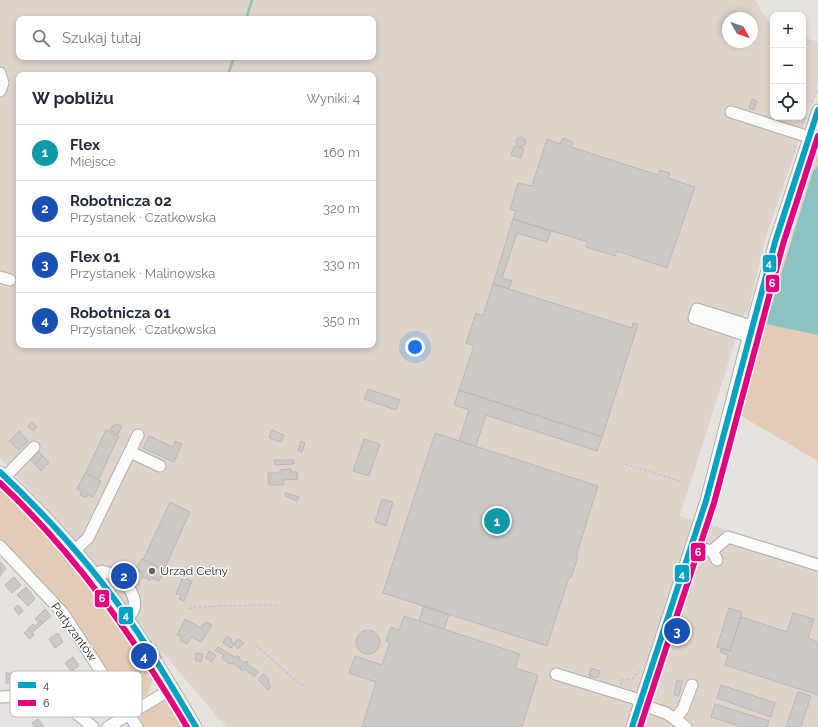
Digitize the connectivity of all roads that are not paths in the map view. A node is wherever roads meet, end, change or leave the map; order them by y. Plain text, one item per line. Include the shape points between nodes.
1 (0, 72) edge
2 (0, 91) edge
3 (818, 110) edge
4 (731, 112) dead end
5 (809, 137) junction
6 (713, 319) dead end
7 (750, 331) junction
8 (138, 435) dead end
9 (34, 447) dead end
10 (130, 452) junction
11 (160, 466) dead end
12 (3, 474) edge
13 (0, 546) edge
14 (692, 546) junction
15 (75, 550) junction
16 (818, 565) edge
17 (95, 574) junction
18 (127, 618) junction
19 (101, 671) edge
20 (556, 674) dead end
21 (692, 685) dead end
22 (173, 688) junction
23 (0, 697) edge
24 (10, 697) edge
25 (640, 702) junction
26 (142, 706) edge
27 (81, 717) edge
28 (124, 717) edge
29 (131, 717) edge
30 (676, 718) junction
31 (93, 727) edge
32 (108, 727) edge
33 (137, 727) edge
34 (196, 727) edge
35 (632, 727) edge
36 (686, 727) edge

1 - 2 street via 3,82
3 - 5 street
4 - 5 street
5 - 7 street
6 - 7 street
7 - 14 street
8 - 10 street
9 - 12 street
10 - 11 street
10 - 15 street via 88,538
12 - 15 street
13 - 19 street, Partyzantów via 63,613
14 - 16 street via 714,556 728,537
14 - 25 street
15 - 17 street
17 - 18 street
17 - 18 street via 102,571 120,578 136,600 135,609
18 - 22 street
20 - 25 street
21 - 30 street via 683,709
22 - 26 street
22 - 34 street
23 - 24 street
25 - 30 street
25 - 35 street
27 - 31 street
28 - 32 street
29 - 33 street, Partyzantów
30 - 36 street

